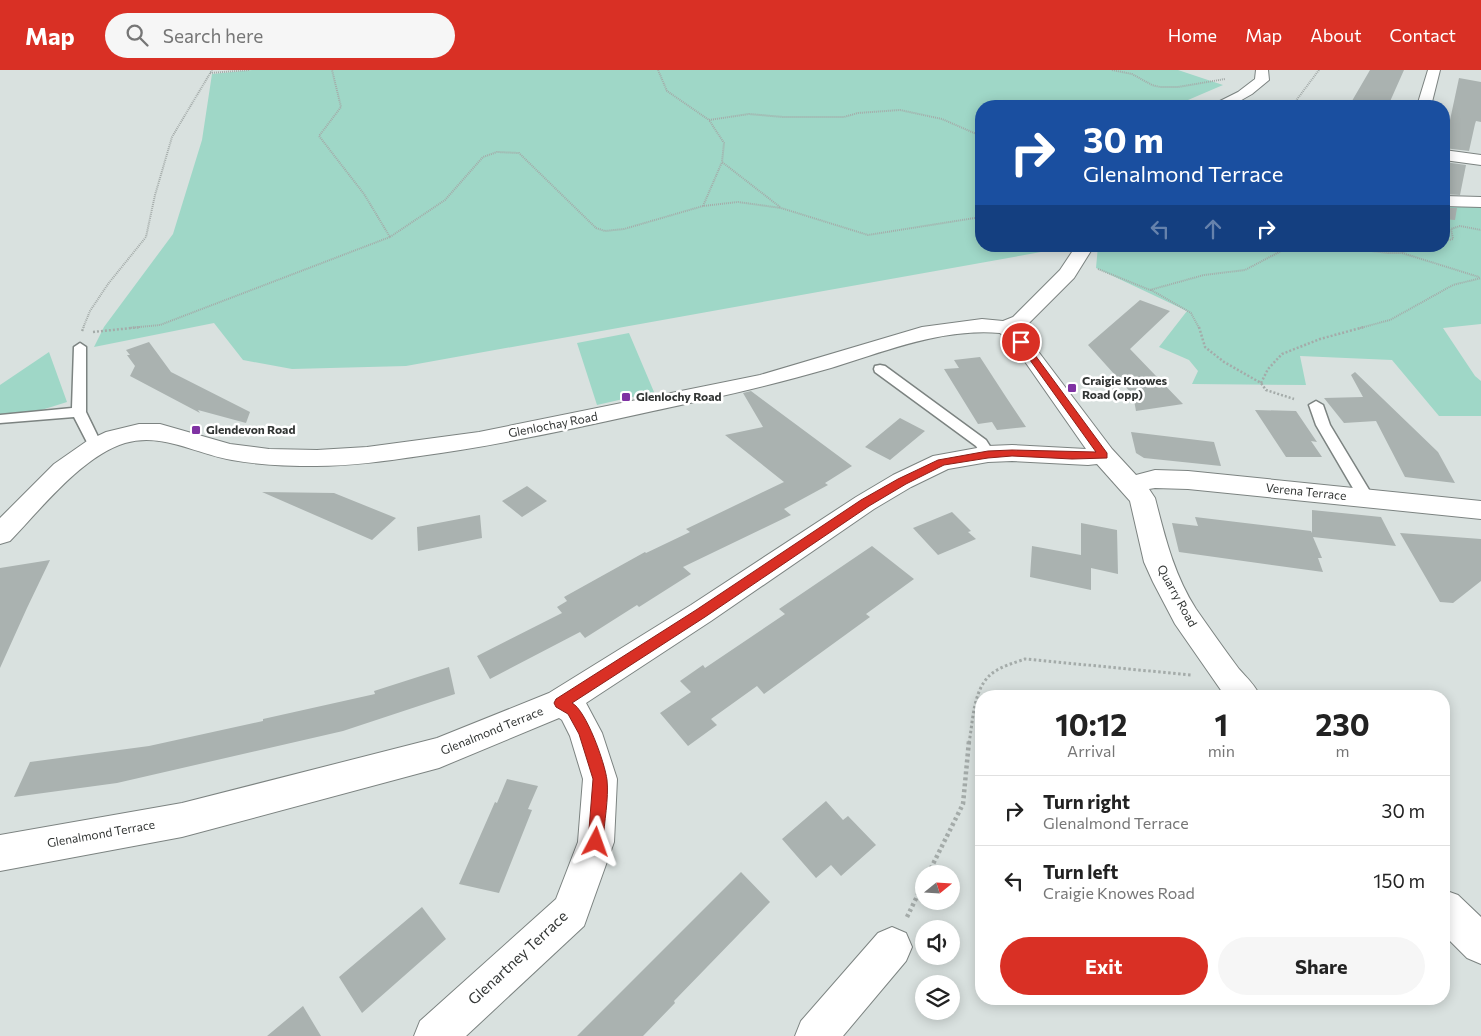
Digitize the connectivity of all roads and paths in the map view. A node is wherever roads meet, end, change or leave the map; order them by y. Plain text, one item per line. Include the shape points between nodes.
1 (248, 70) edge
2 (332, 70) edge
3 (658, 70) edge
4 (1112, 70) edge
5 (1262, 70) edge
6 (1319, 70) edge
7 (1434, 70) edge
8 (211, 72) edge
9 (1256, 86) junction
10 (1234, 100) edge
11 (1296, 100) edge
12 (1426, 100) edge
13 (708, 120) junction
14 (975, 133) edge
15 (1450, 157) edge
16 (1481, 160) edge
17 (722, 162) junction
18 (1450, 201) edge
19 (1481, 202) edge
20 (703, 206) junction
21 (780, 208) junction
22 (975, 218) edge
23 (1481, 230) edge
24 (390, 238) junction
25 (1450, 240) edge
26 (1081, 252) edge
27 (1280, 252) edge
28 (1380, 252) edge
29 (1401, 253) joint
30 (1074, 263) junction
31 (1481, 278) edge
32 (1150, 290) junction
33 (1006, 327) junction
34 (91, 332) dead end
35 (80, 347) joint
36 (880, 369) dead end
37 (1261, 383) junction
38 (1316, 405) dead end
39 (79, 412) junction
40 (0, 419) edge
41 (1322, 425) junction
42 (96, 447) junction
43 (988, 454) junction
44 (1103, 455) junction
45 (1132, 485) junction
46 (1366, 498) junction
47 (1481, 510) edge
48 (0, 534) edge
49 (1237, 688) edge
50 (980, 690) edge
51 (560, 703) junction
52 (975, 711) edge
53 (0, 852) edge
54 (932, 865) edge
55 (1450, 915) edge
56 (1481, 944) edge
57 (892, 947) dead end
58 (435, 1036) edge
59 (816, 1036) edge

1 - 8 path
2 - 24 path via 341,107 319,136 364,194
3 - 13 path via 667,91
4 - 9 path via 1161,87 1229,78
5 - 9 street via 1262,80
6 - 11 path
7 - 12 street
8 - 35 path via 172,137 146,237 90,311 80,336
9 - 10 street
13 - 14 path via 749,114 844,117 858,112 900,110 942,119
13 - 17 path via 724,143
15 - 16 street
17 - 20 path
17 - 21 path
18 - 19 street
20 - 21 path via 738,202
20 - 24 path via 605,232 596,228 519,153 497,152 483,157 445,200
21 - 22 path via 868,236
23 - 25 path via 1460,226 1451,229
24 - 34 path via 160,324
26 - 30 street
27 - 32 path via 1245,270 1204,275
28 - 29 path
29 - 31 path
30 - 32 path
30 - 33 street via 1033,309 1020,321
31 - 37 path via 1453,285 1390,320 1320,339 1282,354 1268,369
32 - 37 path via 1191,313 1205,347
33 - 42 street, Glenlochay Road via 982,325 922,333 764,381 479,440 367,455 316,458 249,455 150,431 114,438
33 - 44 street, Quarry Road via 1021,342
35 - 39 lane
36 - 43 lane via 981,443
37 - 41 path via 1266,390 1312,407
38 - 41 lane
39 - 40 lane
39 - 42 lane
41 - 46 lane
42 - 48 street via 63,470
43 - 44 street, Glenalmond Terrace
43 - 51 street, Glenalmond Terrace via 942,462 902,481
44 - 45 street, Quarry Road
45 - 46 street, Verena Terrace via 1155,479 1188,480
45 - 49 street, Quarry Road via 1142,498 1158,562 1167,582 1185,616
46 - 47 street, Verena Terrace
49 - 50 path via 1025,659 990,675
51 - 53 street, Glenalmond Terrace via 439,753 182,820
51 - 58 street, Glenartney Terrace via 573,710 586,733 600,779 596,842 570,912
52 - 54 path via 962,804
55 - 56 street
57 - 59 street

